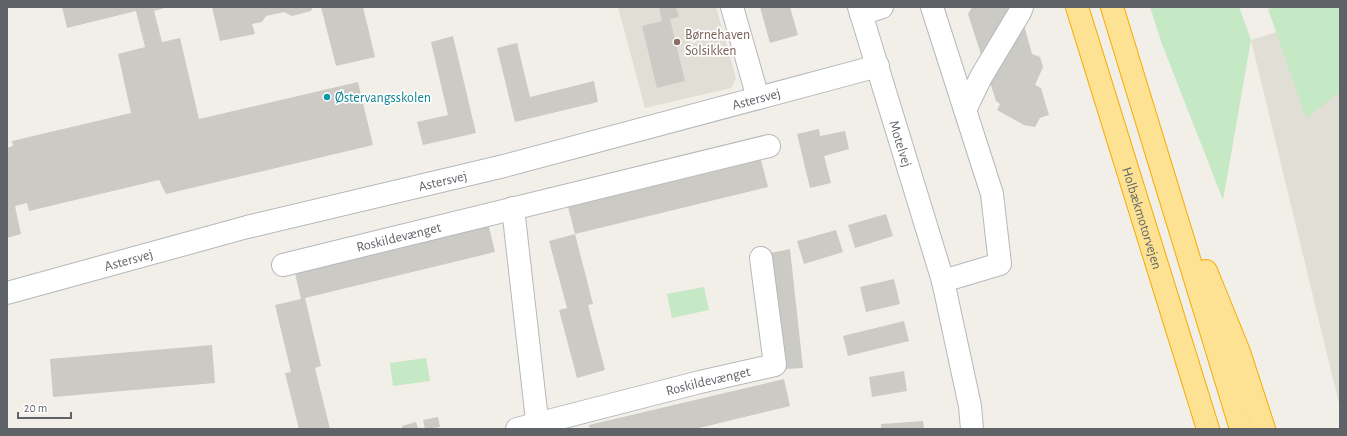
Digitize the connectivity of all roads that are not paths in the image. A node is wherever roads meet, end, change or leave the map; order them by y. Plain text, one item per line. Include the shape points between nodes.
1 (732, 7) edge
2 (882, 7) edge
3 (932, 7) edge
4 (1022, 7) edge
5 (1077, 7) edge
6 (1112, 7) edge
7 (860, 10) edge
8 (878, 66) junction
9 (758, 98) junction
10 (965, 110) junction
11 (1151, 135) junction
12 (769, 146) dead end
13 (513, 208) junction
14 (761, 258) dead end
15 (283, 265) dead end
16 (944, 281) junction
17 (7, 293) edge
18 (1194, 385) junction
19 (531, 427) edge
20 (972, 429) edge
21 (1204, 429) edge
22 (1208, 429) edge
23 (1241, 429) edge
24 (1264, 429) edge

1 - 9 street
2 - 7 street
3 - 10 street
4 - 10 street
5 - 18 highway, Holbækmotorvejen
6 - 11 highway
7 - 8 street, Motelvej
8 - 9 street, Astersvej
8 - 16 street, Motelvej
9 - 17 street, Astersvej via 504,166 247,227
10 - 16 street via 992,194 1000,264
11 - 23 highway
11 - 24 highway via 1239,352
12 - 13 street, Roskildevænget
13 - 15 street, Roskildevænget
13 - 19 street, Roskildevænget
14 - 19 street, Roskildevænget via 775,365
16 - 20 street, Motelvej via 970,406
18 - 21 highway
18 - 22 highway, Holbækmotorvejen

